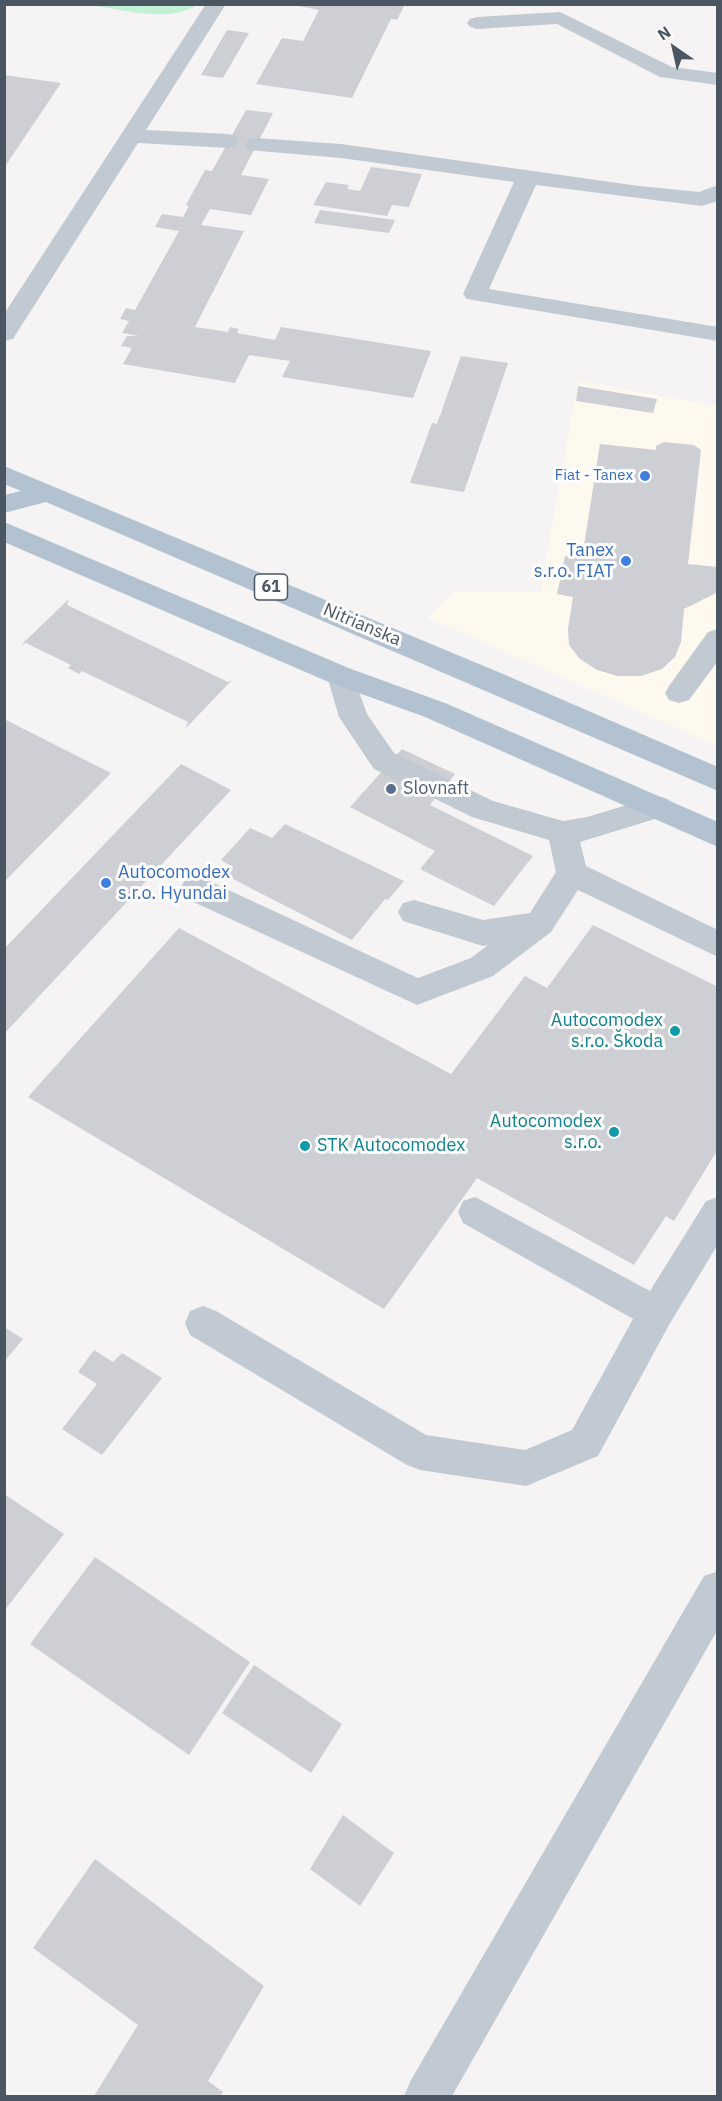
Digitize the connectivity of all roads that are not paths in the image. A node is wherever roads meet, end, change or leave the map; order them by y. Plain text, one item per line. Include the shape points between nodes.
1 (216, 4) edge
2 (477, 23) dead end
3 (717, 79) edge
4 (133, 136) junction
5 (228, 141) dead end
6 (256, 145) dead end
7 (528, 177) junction
8 (717, 192) edge
9 (7, 326) edge
10 (717, 334) edge
11 (4, 474) edge
12 (48, 493) junction
13 (4, 504) edge
14 (4, 531) edge
15 (717, 639) edge
16 (341, 676) junction
17 (679, 693) dead end
18 (717, 780) edge
19 (657, 807) junction
20 (563, 833) junction
21 (717, 836) edge
22 (572, 873) junction
23 (196, 889) dead end
24 (414, 912) dead end
25 (540, 923) junction
26 (717, 945) edge
27 (476, 1212) dead end
28 (717, 1212) edge
29 (656, 1312) junction
30 (203, 1323) dead end
31 (717, 1590) edge
32 (427, 2097) edge

1 - 4 street
2 - 3 street via 560,18 667,73
4 - 5 street
4 - 9 street
6 - 7 street via 341,151
7 - 8 street via 702,199
7 - 10 street via 475,294
11 - 12 main road, Nitrianska / 61
12 - 13 main road
12 - 18 main road, Nitrianska / 61
14 - 16 main road
15 - 17 street
16 - 19 main road via 435,710
16 - 20 street via 353,717 384,761 483,809
19 - 20 street
19 - 21 main road
20 - 22 street
22 - 25 street
22 - 26 street
23 - 25 street via 417,992 482,967
24 - 25 street via 483,933
27 - 29 street
28 - 29 street
29 - 30 street via 585,1443 526,1468 420,1452
31 - 32 street

